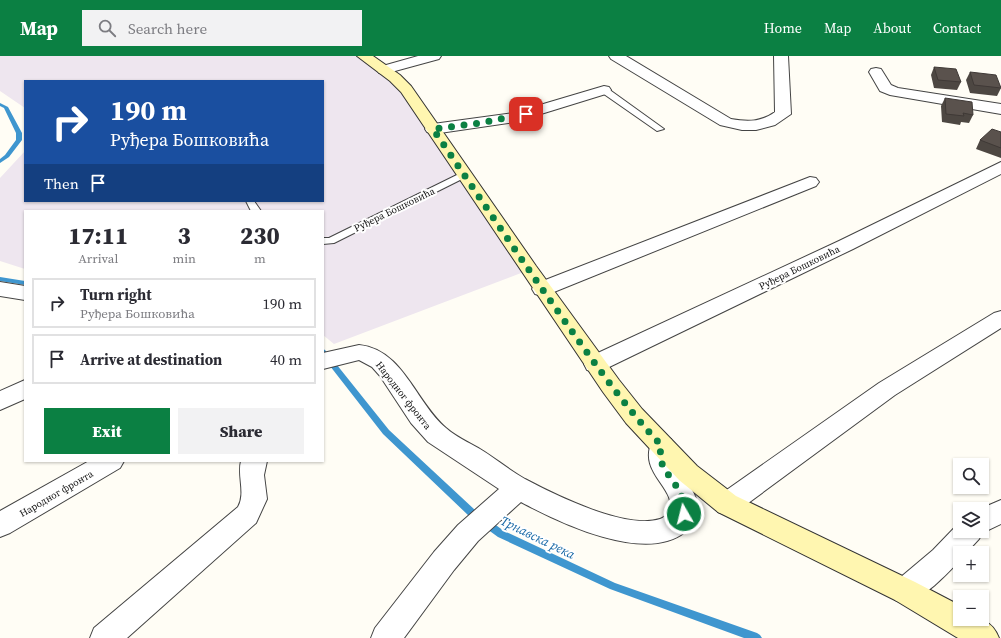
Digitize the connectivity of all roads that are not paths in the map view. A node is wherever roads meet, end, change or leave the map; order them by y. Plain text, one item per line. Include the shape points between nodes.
1 (364, 56) edge
2 (434, 56) edge
3 (616, 56) edge
4 (780, 56) edge
5 (384, 70) junction
6 (876, 72) dead end
7 (604, 90) joint
8 (1001, 109) edge
9 (433, 129) junction
10 (660, 129) dead end
11 (1001, 167) edge
12 (465, 174) junction
13 (810, 182) dead end
14 (324, 241) edge
15 (0, 289) edge
16 (542, 289) junction
17 (24, 293) edge
18 (1001, 318) edge
19 (324, 361) edge
20 (595, 364) junction
21 (24, 389) edge
22 (0, 401) edge
23 (662, 446) junction
24 (109, 462) edge
25 (254, 462) edge
26 (519, 488) junction
27 (727, 504) junction
28 (1001, 511) edge
29 (989, 517) edge
30 (0, 525) edge
31 (962, 538) edge
32 (905, 591) junction
33 (105, 638) edge
34 (386, 638) edge
35 (984, 638) edge

1 - 5 main road
2 - 5 street
3 - 4 street via 726,122 742,126 773,122 783,114
5 - 9 main road via 406,89
6 - 8 street via 885,88 895,92
7 - 9 street via 515,117
7 - 10 lane
9 - 12 main road
11 - 20 street, Руђера Бошковића
12 - 14 lane, Руђера Бошковића via 331,240
12 - 16 main road
13 - 16 street
15 - 17 street
16 - 20 main road
18 - 27 street via 887,389
19 - 26 street, Народног фронта via 357,352 369,354 377,359 395,380 424,424 438,436
20 - 23 main road via 634,416
21 - 22 street
23 - 26 street, Народног фронта via 662,467 674,482 683,500 684,514 671,529 658,533 622,530 601,525
23 - 27 main road via 688,473
24 - 30 street, Народног фронта
25 - 33 street via 251,469 256,496 254,505 247,515
26 - 34 street via 468,533
27 - 32 main road
28 - 29 street
31 - 32 street via 943,559
32 - 35 main road

